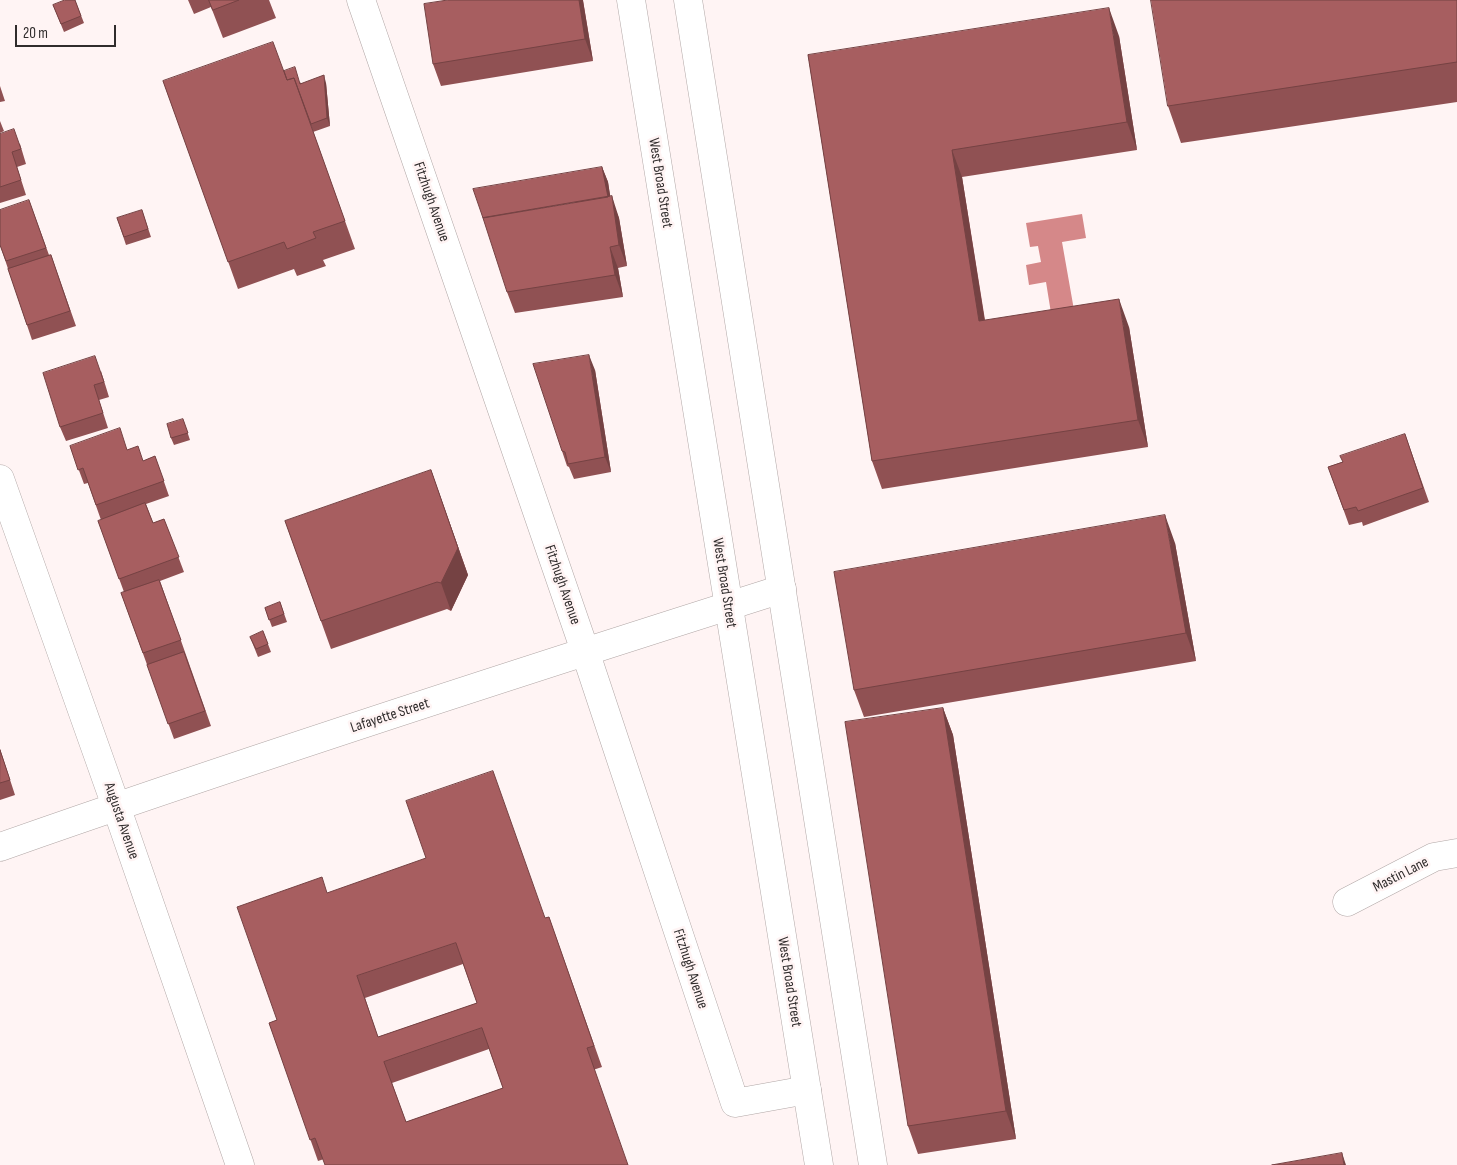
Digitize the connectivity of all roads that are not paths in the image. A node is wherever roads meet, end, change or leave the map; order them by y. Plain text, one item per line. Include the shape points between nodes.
1 (361, 0) edge
2 (631, 0) edge
3 (688, 0) edge
4 (0, 478) edge
5 (782, 590) junction
6 (728, 606) junction
7 (585, 652) junction
8 (116, 806) junction
9 (0, 847) edge
10 (1457, 852) edge
11 (1347, 902) dead end
12 (806, 1090) junction
13 (240, 1165) edge
14 (819, 1165) edge
15 (873, 1165) edge

1 - 7 street, Fitzhugh Avenue
2 - 6 street, West Broad Street
3 - 5 street
4 - 8 street, Augusta Avenue
5 - 6 street, Lafayette Street
5 - 15 street
6 - 7 street, Lafayette Street
6 - 12 street, West Broad Street
7 - 8 street, Lafayette Street
7 - 12 street, Fitzhugh Avenue via 735,1103
8 - 9 street, Lafayette Street
8 - 13 street, Augusta Avenue
10 - 11 street, Mastin Lane via 1434,857
12 - 14 street, West Broad Street

